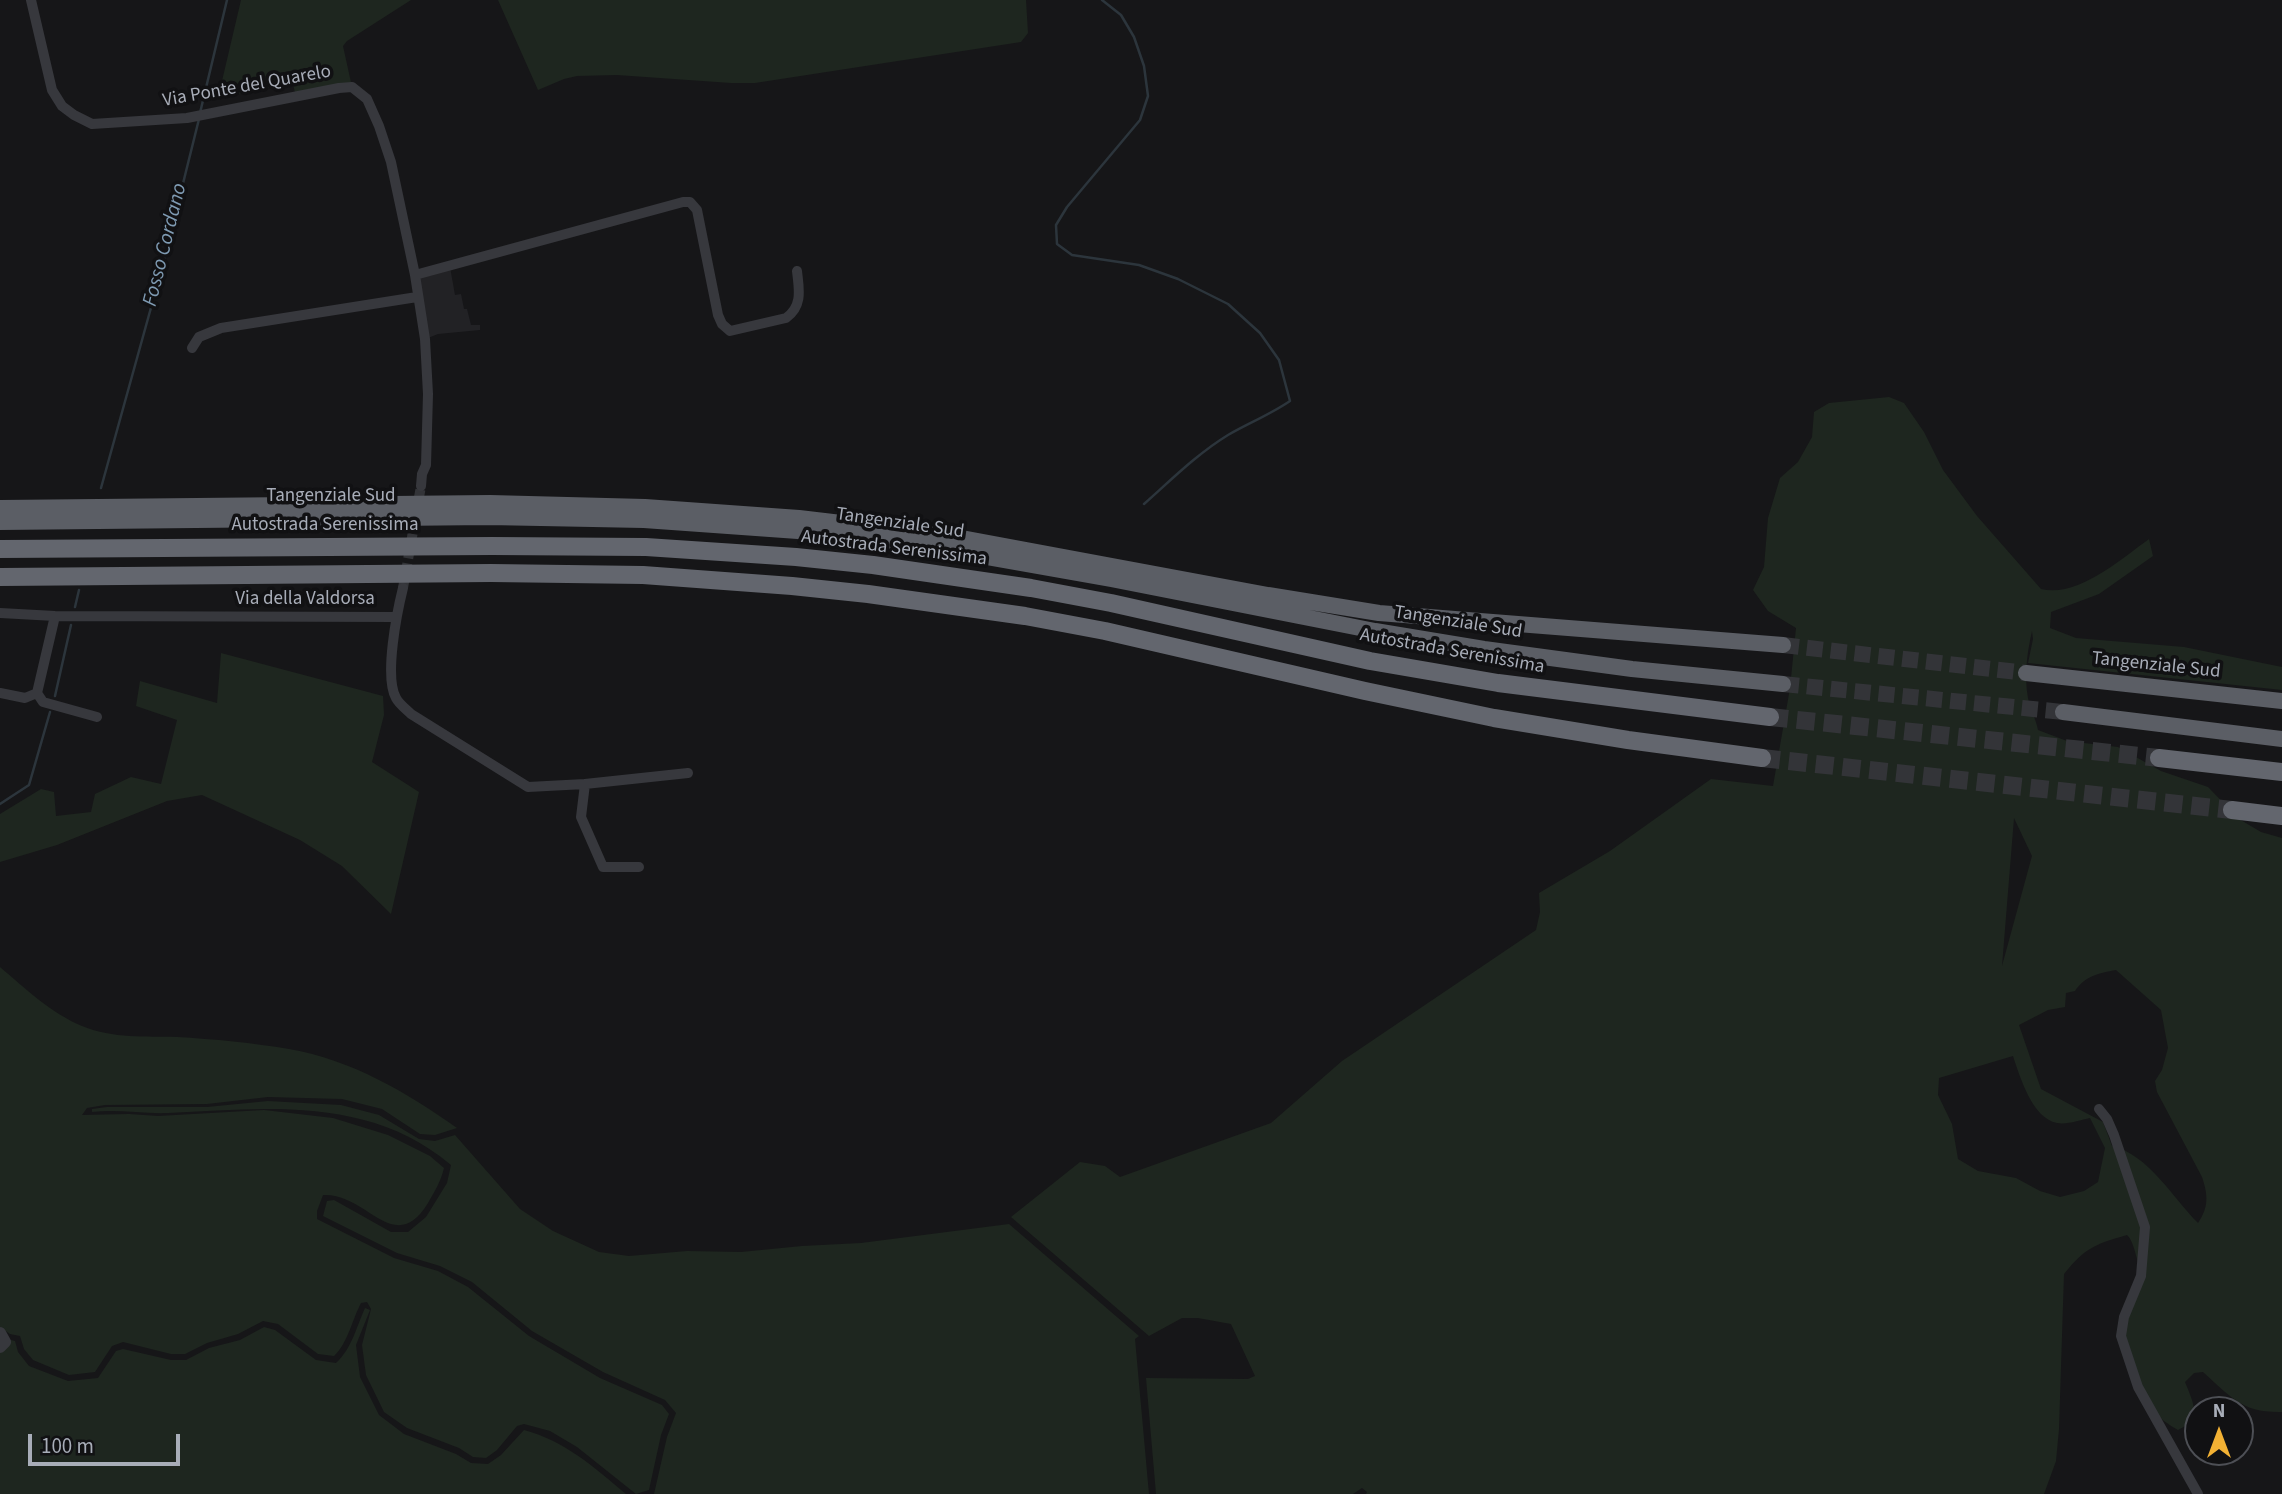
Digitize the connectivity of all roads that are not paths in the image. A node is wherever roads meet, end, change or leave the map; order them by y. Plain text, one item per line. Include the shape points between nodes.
1 (31, 0) edge
2 (797, 271) dead end
3 (415, 275) junction
4 (417, 297) junction
5 (192, 348) dead end
6 (421, 486) tunnel mouth
7 (0, 508) edge
8 (0, 522) edge
9 (0, 550) edge
10 (0, 577) edge
11 (402, 588) tunnel mouth
12 (0, 613) edge
13 (55, 616) junction
14 (396, 618) junction
15 (1783, 645) tunnel mouth
16 (2026, 673) tunnel mouth
17 (1783, 684) tunnel mouth
18 (0, 693) edge
19 (37, 693) junction
20 (2282, 701) edge
21 (2063, 712) tunnel mouth
22 (97, 717) dead end
23 (1770, 717) tunnel mouth
24 (2282, 739) edge
25 (1762, 758) tunnel mouth
26 (2160, 758) tunnel mouth
27 (2282, 772) edge
28 (688, 773) dead end
29 (585, 783) junction
30 (2232, 810) tunnel mouth
31 (2282, 816) edge
32 (639, 867) dead end
33 (2099, 1109) dead end
34 (0, 1333) edge
35 (0, 1347) edge
36 (2198, 1494) edge

1 - 3 street, Via Ponte del Quarelo via 52,90 62,106 92,124 187,118 352,87 367,99 379,126
2 - 3 street via 799,302 792,313 730,331 718,315 697,210 683,202
3 - 4 street, Via Ponte del Quarelo
4 - 5 street via 221,328 199,337
4 - 6 street, Via Ponte del Quarelo via 428,394
7 - 15 highway, Tangenziale Sud via 490,503 786,517 951,537 1379,613
8 - 17 highway, Tangenziale Sud via 489,517 644,520 798,531 962,553 1484,649
9 - 23 highway, Autostrada Serenissima via 646,547 796,557 1031,588 1370,661 1498,683
10 - 25 highway via 491,573 630,575 805,587 1025,616 1494,718
11 - 14 street
12 - 13 street, Via della Valdorsa
13 - 14 street, Via della Valdorsa
13 - 19 street
14 - 29 street, Via della Valdorsa via 391,683 396,699 411,714 528,787
16 - 20 highway, Tangenziale Sud
18 - 19 street via 25,698
19 - 22 street via 43,702
21 - 24 highway
26 - 27 highway
28 - 29 street, Via della Valdorsa
29 - 32 street via 582,817 603,867
30 - 31 highway
33 - 36 street via 2113,1132 2145,1227 2141,1276 2121,1336 2138,1387
34 - 35 street via 5,1342

